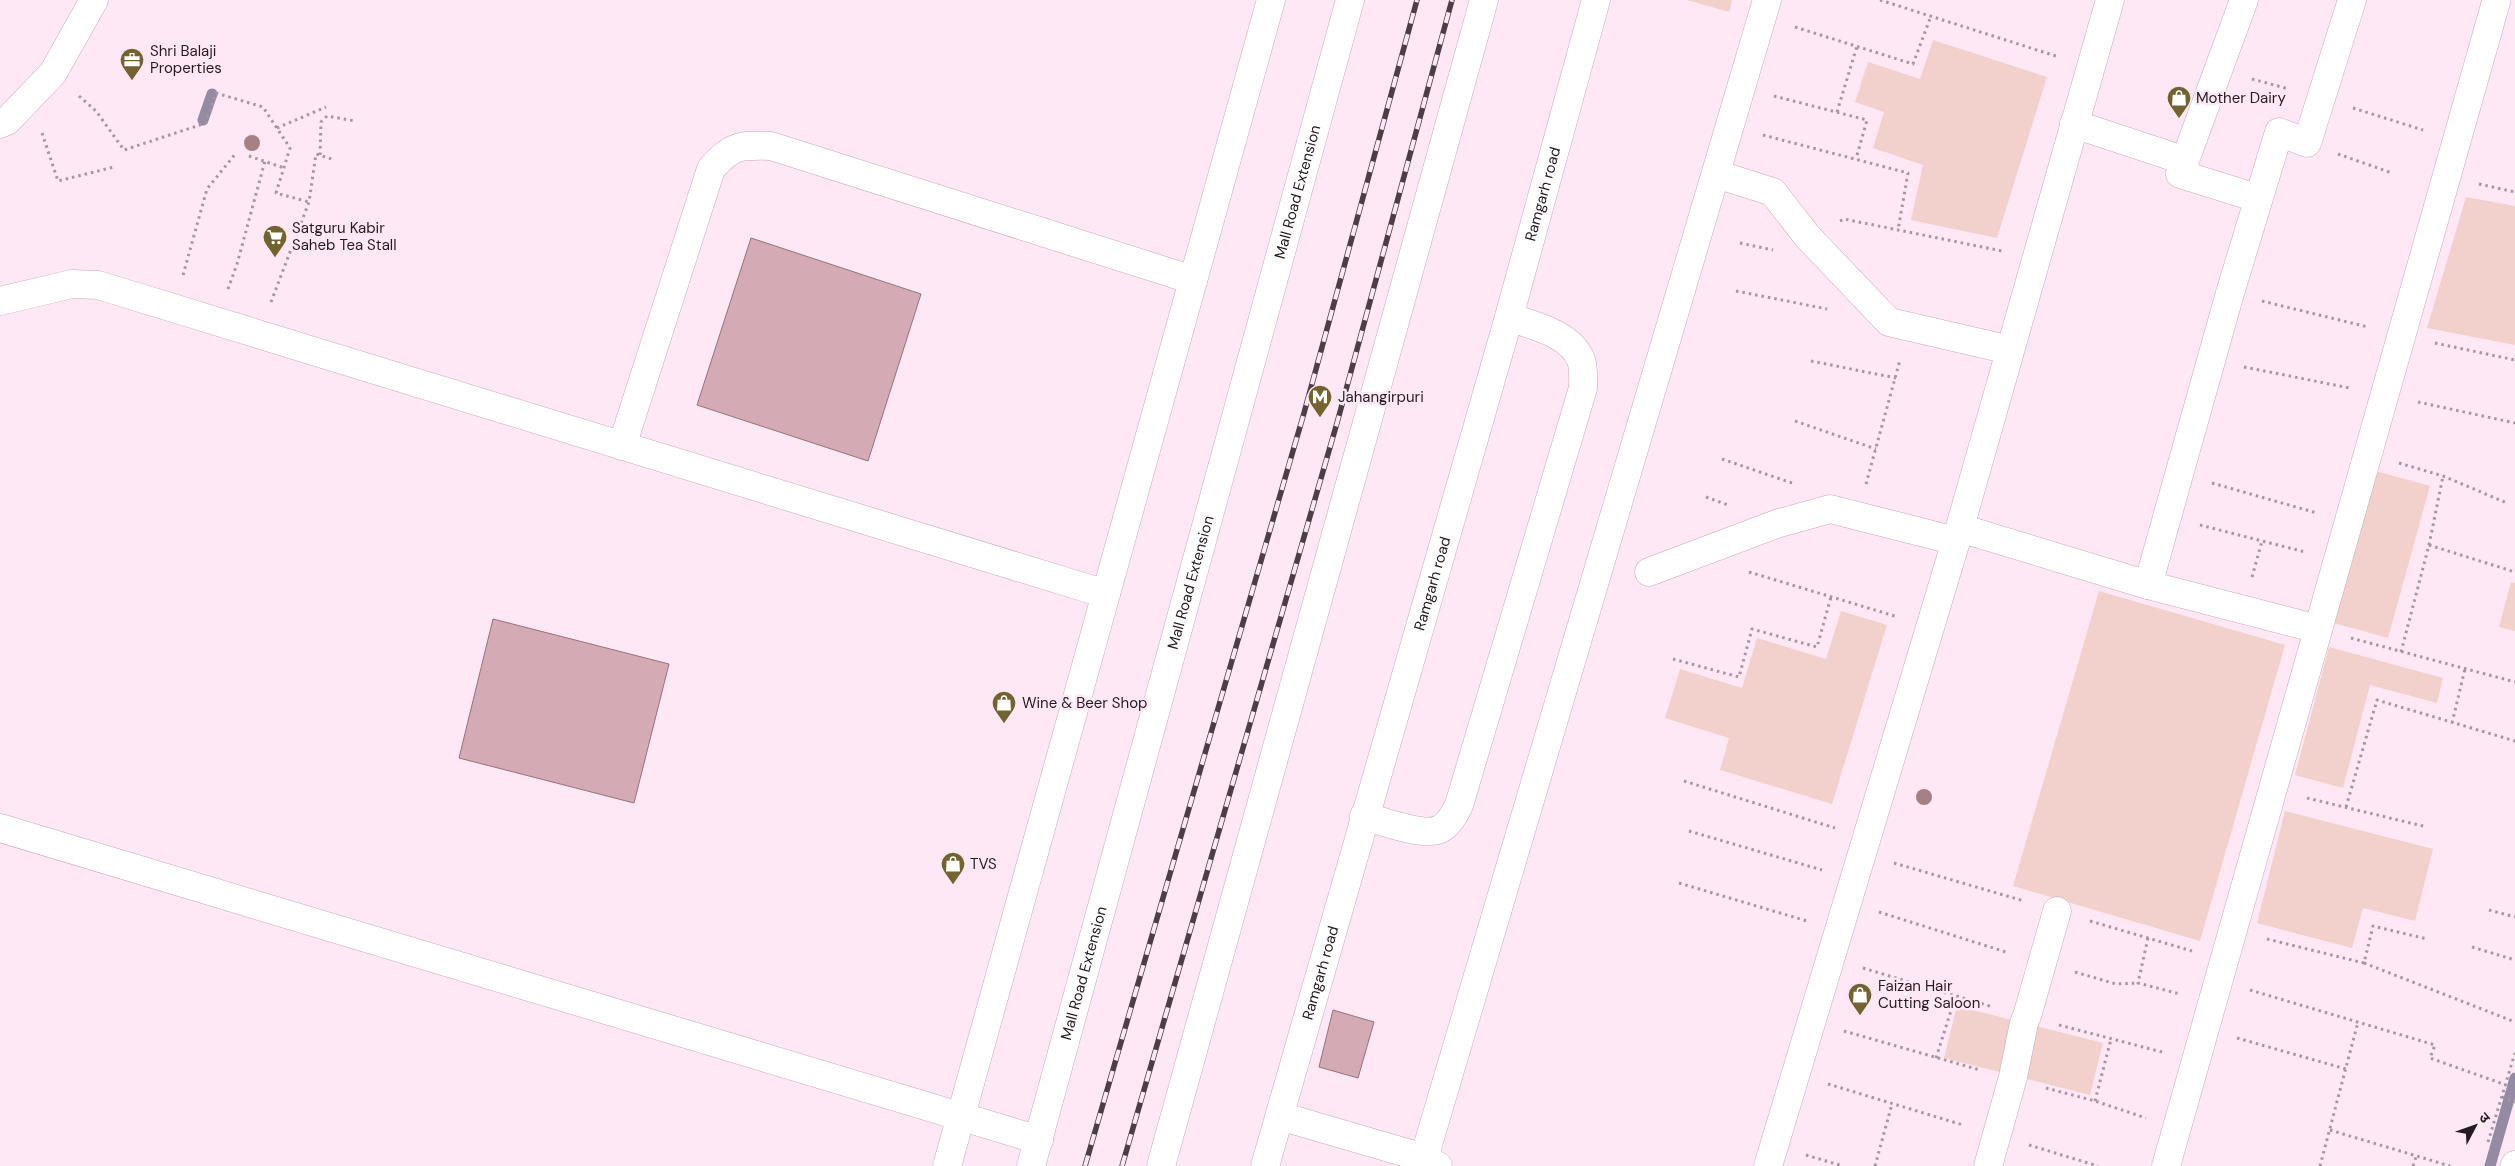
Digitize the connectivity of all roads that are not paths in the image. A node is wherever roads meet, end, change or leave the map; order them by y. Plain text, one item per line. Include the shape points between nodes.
1 (94, 0) edge
2 (1271, 0) edge
3 (1350, 0) edge
4 (1484, 0) edge
5 (1596, 0) edge
6 (2110, 0) edge
7 (2244, 0) edge
8 (2352, 0) edge
9 (2500, 3) edge
10 (1765, 8) edge
11 (0, 124) edge
12 (2074, 124) junction
13 (2183, 160) junction
14 (1716, 174) junction
15 (2257, 198) junction
16 (1193, 280) junction
17 (0, 302) edge
18 (1509, 317) junction
19 (2010, 350) junction
20 (622, 446) junction
21 (1958, 534) junction
22 (1649, 572) dead end
23 (2148, 585) junction
24 (1106, 594) junction
25 (2318, 629) junction
26 (1364, 816) junction
27 (0, 828) edge
28 (2057, 911) dead end
29 (1280, 1116) junction
30 (961, 1117) junction
31 (1039, 1140) junction
32 (1431, 1162) edge
33 (947, 1166) edge
34 (1031, 1166) edge
35 (1161, 1166) edge
36 (1265, 1166) edge
37 (1768, 1166) edge
38 (1988, 1166) edge
39 (2166, 1166) edge

1 - 11 street via 53,73 7,121
2 - 16 street
3 - 31 street, Mall Road Extension
4 - 35 street
5 - 18 street, Ramgarh road
6 - 12 street
7 - 13 street
8 - 15 street via 2307,143 2279,132
9 - 25 street
10 - 14 street
12 - 13 street
12 - 19 street
13 - 15 street via 2180,174
14 - 19 street via 1773,192 1807,236 1889,322
14 - 32 street
15 - 23 street
16 - 20 street via 771,146 746,145 726,152 711,169
16 - 24 street
17 - 20 street via 72,284 98,285
18 - 26 street, Ramgarh road
18 - 26 street via 1554,333 1571,344 1582,361 1583,388 1460,805 1440,829 1427,832
19 - 21 street
20 - 24 street
21 - 22 street via 1830,508 1776,524
21 - 23 street
21 - 37 street
23 - 25 street
24 - 30 street
25 - 39 street
26 - 29 street, Ramgarh road
27 - 30 street
28 - 38 street via 2024,1023 2013,1077
29 - 32 street
29 - 36 street, Ramgarh road
30 - 31 street
30 - 33 street
31 - 34 street, Mall Road Extension

